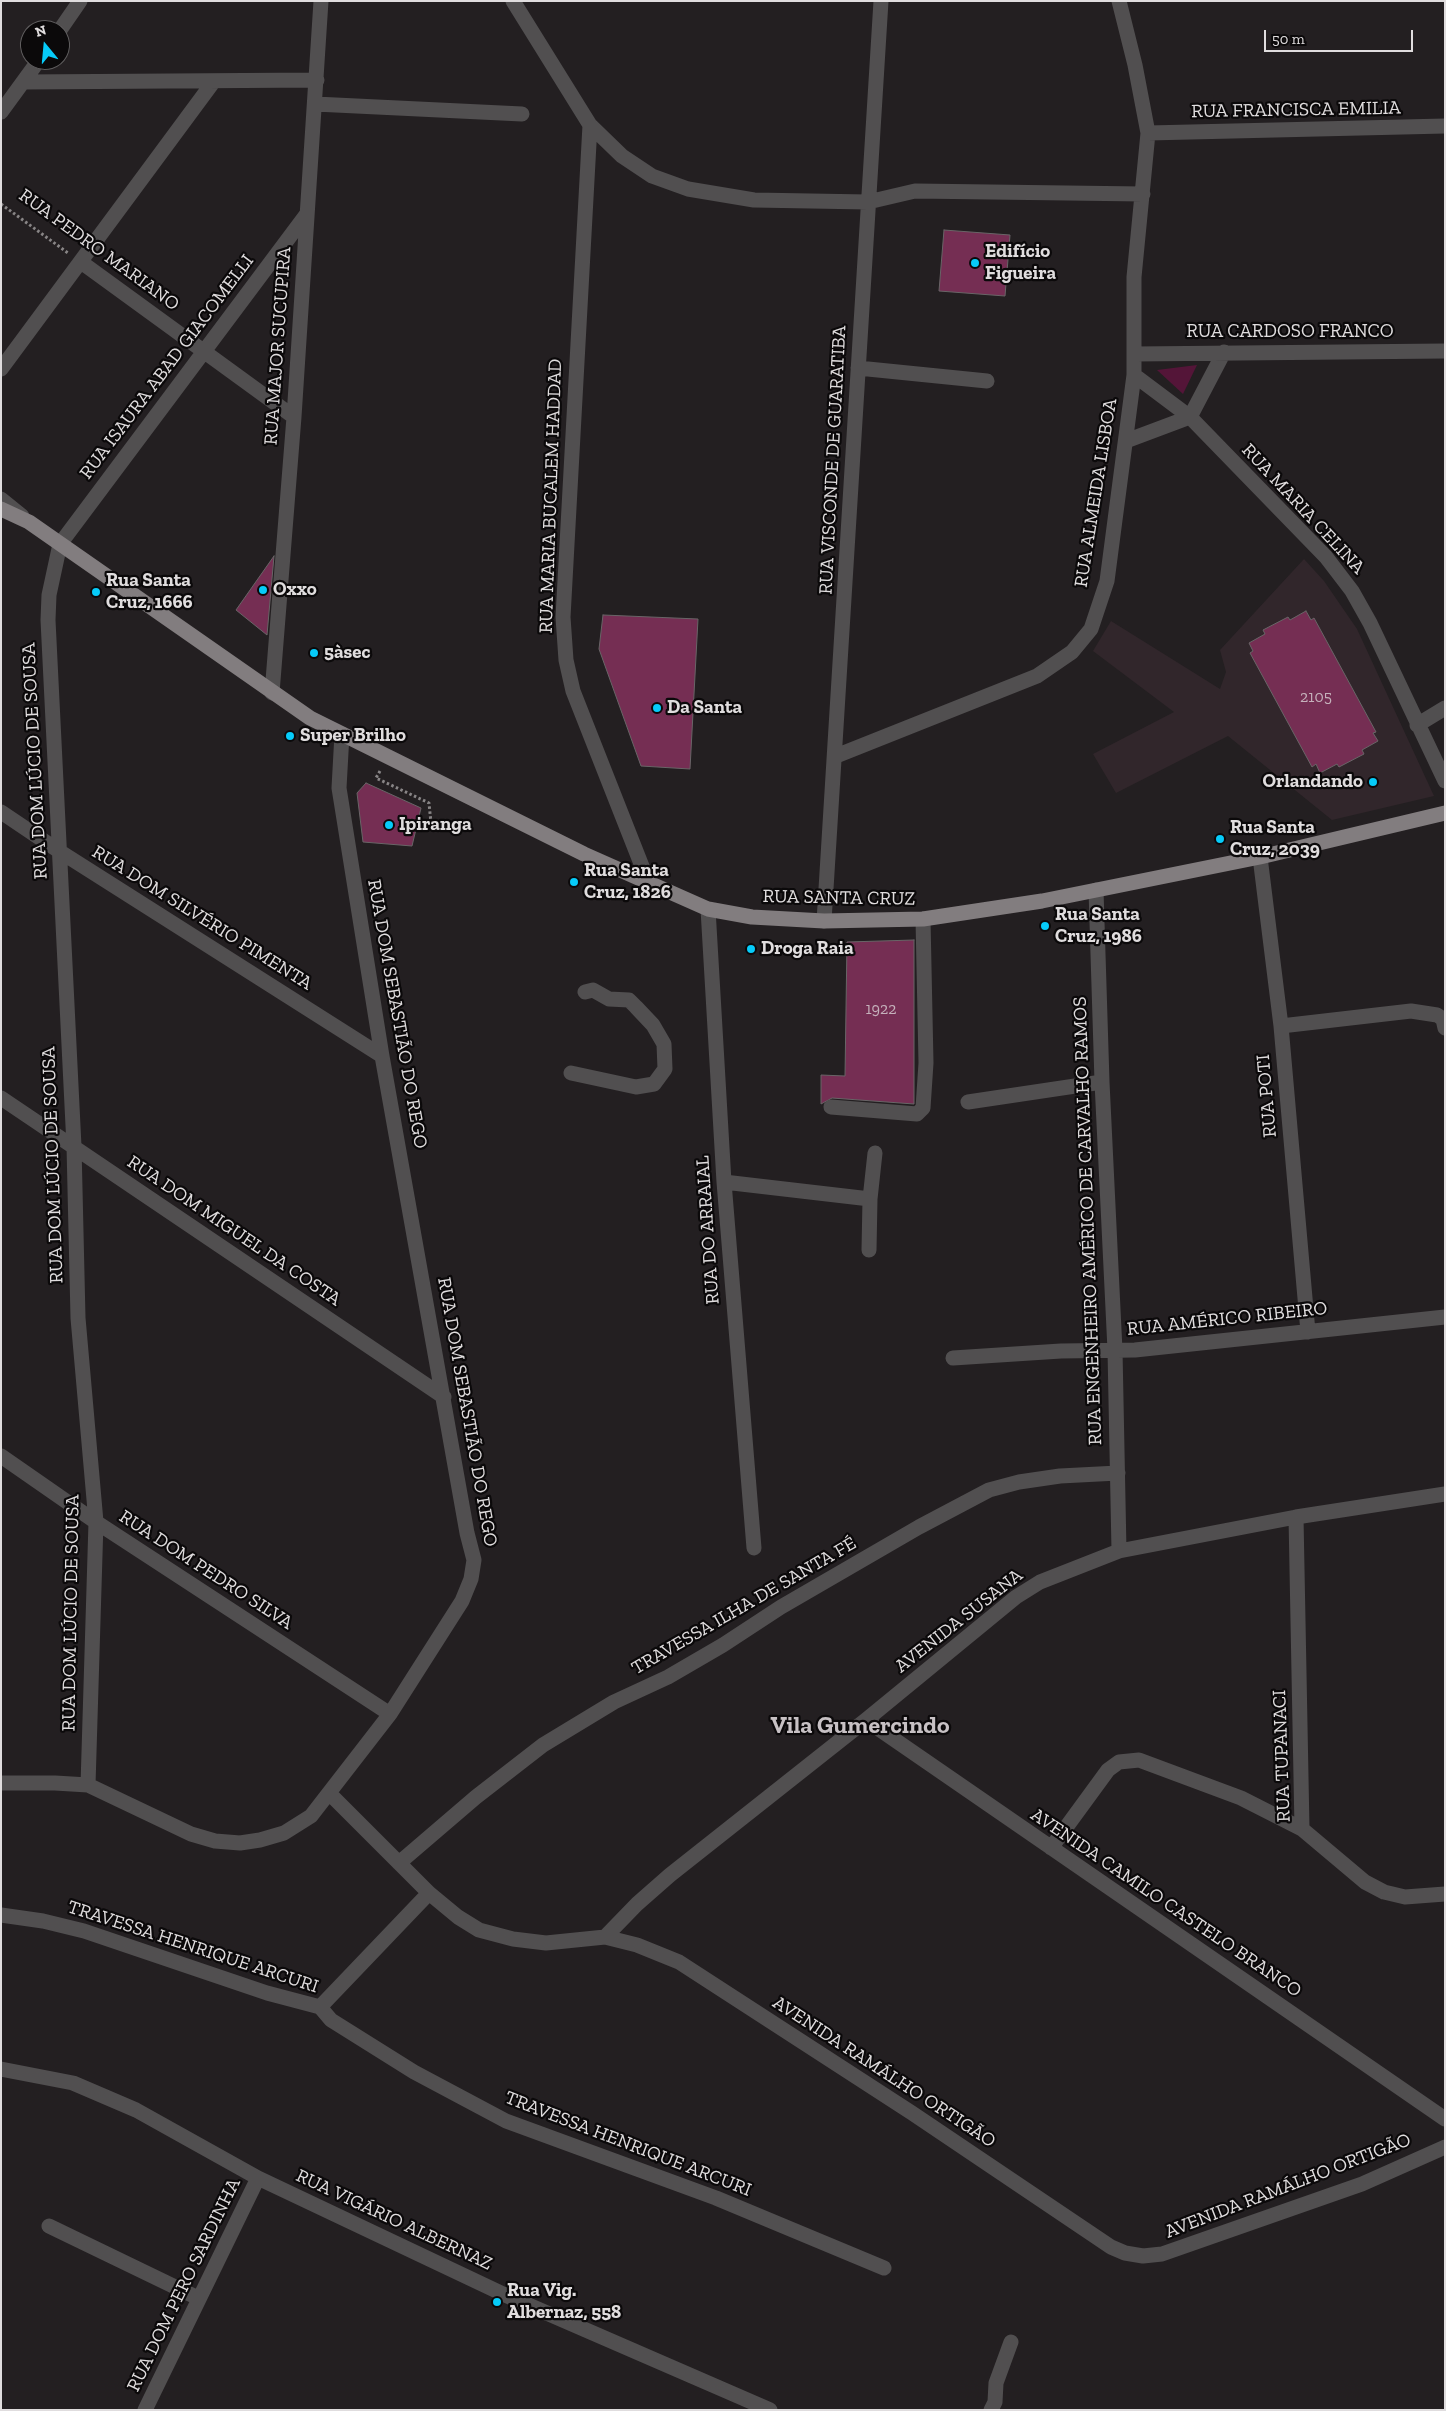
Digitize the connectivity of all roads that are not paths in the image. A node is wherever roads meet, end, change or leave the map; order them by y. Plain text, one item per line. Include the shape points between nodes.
1 (80, 1) edge
2 (321, 1) edge
3 (513, 1) edge
4 (881, 1) edge
5 (1118, 1) edge
6 (67, 20) edge
7 (32, 70) edge
8 (317, 80) junction
9 (214, 81) junction
10 (23, 82) junction
11 (315, 104) junction
12 (1, 112) edge
13 (522, 114) dead end
14 (590, 125) junction
15 (1445, 126) edge
16 (1148, 133) junction
17 (1144, 194) junction
18 (868, 202) junction
19 (306, 215) junction
20 (81, 262) junction
21 (1445, 351) edge
22 (204, 352) junction
23 (1224, 352) junction
24 (1135, 354) junction
25 (858, 368) junction
26 (1, 369) edge
27 (1134, 375) junction
28 (987, 381) dead end
29 (294, 417) junction
30 (1190, 417) junction
31 (1126, 441) junction
32 (1, 499) edge
33 (1, 509) edge
34 (29, 522) junction
35 (60, 544) junction
36 (272, 693) junction
37 (1445, 708) edge
38 (1417, 725) junction
39 (342, 734) junction
40 (836, 756) junction
41 (1445, 781) edge
42 (1, 812) edge
43 (1445, 814) edge
44 (59, 851) junction
45 (1260, 857) junction
46 (649, 884) junction
47 (1096, 890) junction
48 (708, 909) junction
49 (923, 919) junction
50 (824, 921) junction
51 (586, 992) dead end
52 (1281, 1026) junction
53 (1445, 1028) edge
54 (382, 1056) junction
55 (571, 1073) dead end
56 (1102, 1082) junction
57 (1, 1098) edge
58 (968, 1102) dead end
59 (831, 1107) dead end
60 (74, 1146) junction
61 (875, 1153) dead end
62 (724, 1182) junction
63 (870, 1199) junction
64 (869, 1250) dead end
65 (1445, 1317) edge
66 (1308, 1332) junction
67 (1115, 1350) junction
68 (953, 1358) dead end
69 (444, 1397) junction
70 (1, 1456) edge
71 (1118, 1473) junction
72 (1445, 1494) edge
73 (1296, 1517) junction
74 (96, 1522) junction
75 (754, 1548) dead end
76 (1119, 1551) junction
77 (390, 1714) junction
78 (866, 1720) junction
79 (1, 1783) edge
80 (88, 1785) junction
81 (330, 1794) junction
82 (1302, 1829) junction
83 (1050, 1848) junction
84 (399, 1863) junction
85 (428, 1893) junction
86 (1445, 1894) edge
87 (1, 1915) edge
88 (605, 1937) junction
89 (320, 2007) junction
90 (1, 2070) edge
91 (1445, 2119) edge
92 (1445, 2147) edge
93 (258, 2178) junction
94 (50, 2226) dead end
95 (884, 2268) dead end
96 (198, 2298) junction
97 (1011, 2342) dead end
98 (145, 2410) edge
99 (770, 2410) edge
100 (991, 2410) edge

1 - 6 street
2 - 8 street, RUA MAJOR SUCUPIRA
3 - 14 street
4 - 18 street, RUA VISCONDE DE GUARATIBA
5 - 16 street, RUA ALMEIDA LISBOA
7 - 10 street
8 - 9 street
8 - 11 street, RUA MAJOR SUCUPIRA
9 - 10 street
9 - 20 street
10 - 12 street
11 - 13 street
11 - 19 street, RUA MAJOR SUCUPIRA
14 - 18 street via 622,156 652,176 688,189 754,200
14 - 46 street, RUA MARIA BUCALEM HADDAD via 563,617 566,660 573,691
15 - 16 street, RUA FRANCISCA EMILIA
16 - 17 street, RUA ALMEIDA LISBOA
17 - 18 street via 915,191
17 - 24 street, RUA ALMEIDA LISBOA via 1134,277
18 - 25 street, RUA VISCONDE DE GUARATIBA
19 - 22 street, RUA ISAURA ABAD GIACOMELLI
19 - 29 street, RUA MAJOR SUCUPIRA
20 - 22 street, RUA PEDRO MARIANO
20 - 26 street
21 - 23 street, RUA CARDOSO FRANCO
22 - 29 street, RUA PEDRO MARIANO
22 - 35 street, RUA ISAURA ABAD GIACOMELLI
23 - 24 street, RUA CARDOSO FRANCO
23 - 30 street
24 - 27 street, RUA ALMEIDA LISBOA
25 - 28 street
25 - 40 street, RUA VISCONDE DE GUARATIBA
27 - 30 street, RUA MARIA CELINA
27 - 31 street, RUA ALMEIDA LISBOA
29 - 36 street, RUA MAJOR SUCUPIRA
30 - 31 street
30 - 38 street, RUA MARIA CELINA via 1326,556 1352,591
31 - 40 street, RUA ALMEIDA LISBOA via 1107,581 1091,629 1072,652 1037,676
32 - 34 street, RUA SANTA CRUZ
33 - 34 main road, RUA SANTA CRUZ
34 - 35 main road, RUA SANTA CRUZ
35 - 36 main road, RUA SANTA CRUZ
35 - 44 street, RUA DOM LÚCIO DE SOUSA via 49,595 48,620
36 - 39 main road, RUA SANTA CRUZ
37 - 38 street
38 - 41 street, RUA MARIA CELINA
39 - 46 main road, RUA SANTA CRUZ
39 - 54 street, RUA DOM SEBASTIÃO DO REGO via 339,788
40 - 50 street, RUA VISCONDE DE GUARATIBA
42 - 44 street, RUA DOM SILVÉRIO PIMENTA
43 - 45 main road, RUA SANTA CRUZ
44 - 54 street, RUA DOM SILVÉRIO PIMENTA
44 - 60 street, RUA DOM LÚCIO DE SOUSA
45 - 47 main road, RUA SANTA CRUZ
45 - 52 street, RUA POTI
46 - 48 main road, RUA SANTA CRUZ
47 - 49 main road, RUA SANTA CRUZ
47 - 56 street, RUA ENGENHEIRO AMÉRICO DE CARVALHO RAMOS
48 - 50 main road, RUA SANTA CRUZ via 752,917
48 - 62 street, RUA DO ARRAIAL
49 - 50 main road, RUA SANTA CRUZ
49 - 59 street via 926,1063 923,1108 917,1114
51 - 55 street via 593,990 608,999 629,1000 664,1044 665,1069 654,1084 636,1087
52 - 53 street via 1411,1011 1437,1014
52 - 66 street, RUA POTI
54 - 69 street, RUA DOM SEBASTIÃO DO REGO
56 - 58 street
56 - 67 street, RUA ENGENHEIRO AMÉRICO DE CARVALHO RAMOS
57 - 60 street, RUA DOM MIGUEL DA COSTA
60 - 69 street, RUA DOM MIGUEL DA COSTA
60 - 74 street, RUA DOM LÚCIO DE SOUSA via 78,1318
61 - 63 street
62 - 63 street
62 - 75 street, RUA DO ARRAIAL
63 - 64 street
65 - 66 street, RUA AMÉRICO RIBEIRO
66 - 67 street, RUA AMÉRICO RIBEIRO
67 - 68 street, RUA AMÉRICO RIBEIRO
67 - 71 street, RUA ENGENHEIRO AMÉRICO DE CARVALHO RAMOS
69 - 77 street, RUA DOM SEBASTIÃO DO REGO via 474,1560 471,1579 462,1601
70 - 74 street, RUA DOM PEDRO SILVA
71 - 76 street, RUA ENGENHEIRO AMÉRICO DE CARVALHO RAMOS
71 - 84 street, TRAVESSA ILHA DE SANTA FÉ via 1060,1476 989,1490 919,1527 781,1607 668,1678 614,1702 543,1745
72 - 73 street, AVENIDA SUSANA
73 - 76 street, AVENIDA SUSANA
73 - 82 street, RUA TUPANACI
74 - 77 street, RUA DOM PEDRO SILVA
74 - 80 street, RUA DOM LÚCIO DE SOUSA
76 - 78 street, AVENIDA SUSANA via 1067,1570 1016,1597
77 - 81 street, RUA DOM SEBASTIÃO DO REGO
78 - 83 street, AVENIDA CAMILO CASTELO BRANCO
78 - 88 street, AVENIDA SUSANA via 670,1875
79 - 80 street, RUA DOM SEBASTIÃO DO REGO
80 - 81 street, RUA DOM SEBASTIÃO DO REGO via 191,1834 215,1841 240,1843 284,1833 311,1816
81 - 84 street, AVENIDA RAMÁLHO ORTIGÃO
82 - 83 street via 1241,1798 1139,1760 1120,1762 1108,1770
82 - 86 street, RUA TUPANACI via 1365,1882 1384,1892 1405,1897
83 - 91 street, AVENIDA CAMILO CASTELO BRANCO
84 - 85 street, AVENIDA RAMÁLHO ORTIGÃO
85 - 88 street, AVENIDA RAMÁLHO ORTIGÃO via 479,1930 513,1939 546,1943
85 - 89 street
87 - 89 street, TRAVESSA HENRIQUE ARCURI via 84,1931 267,1993
88 - 92 street, AVENIDA RAMÁLHO ORTIGÃO via 637,1945 679,1962 1111,2247 1125,2253 1143,2256 1162,2254 1362,2184
89 - 95 street, TRAVESSA HENRIQUE ARCURI via 331,2020 414,2072 506,2121 716,2198
90 - 93 street, RUA VIGÁRIO ALBERNAZ via 72,2083 127,2106
93 - 96 street, RUA DOM PERO SARDINHA
93 - 99 street, RUA VIGÁRIO ALBERNAZ via 503,2294
94 - 96 street
96 - 98 street, RUA DOM PERO SARDINHA
97 - 100 street via 996,2383

